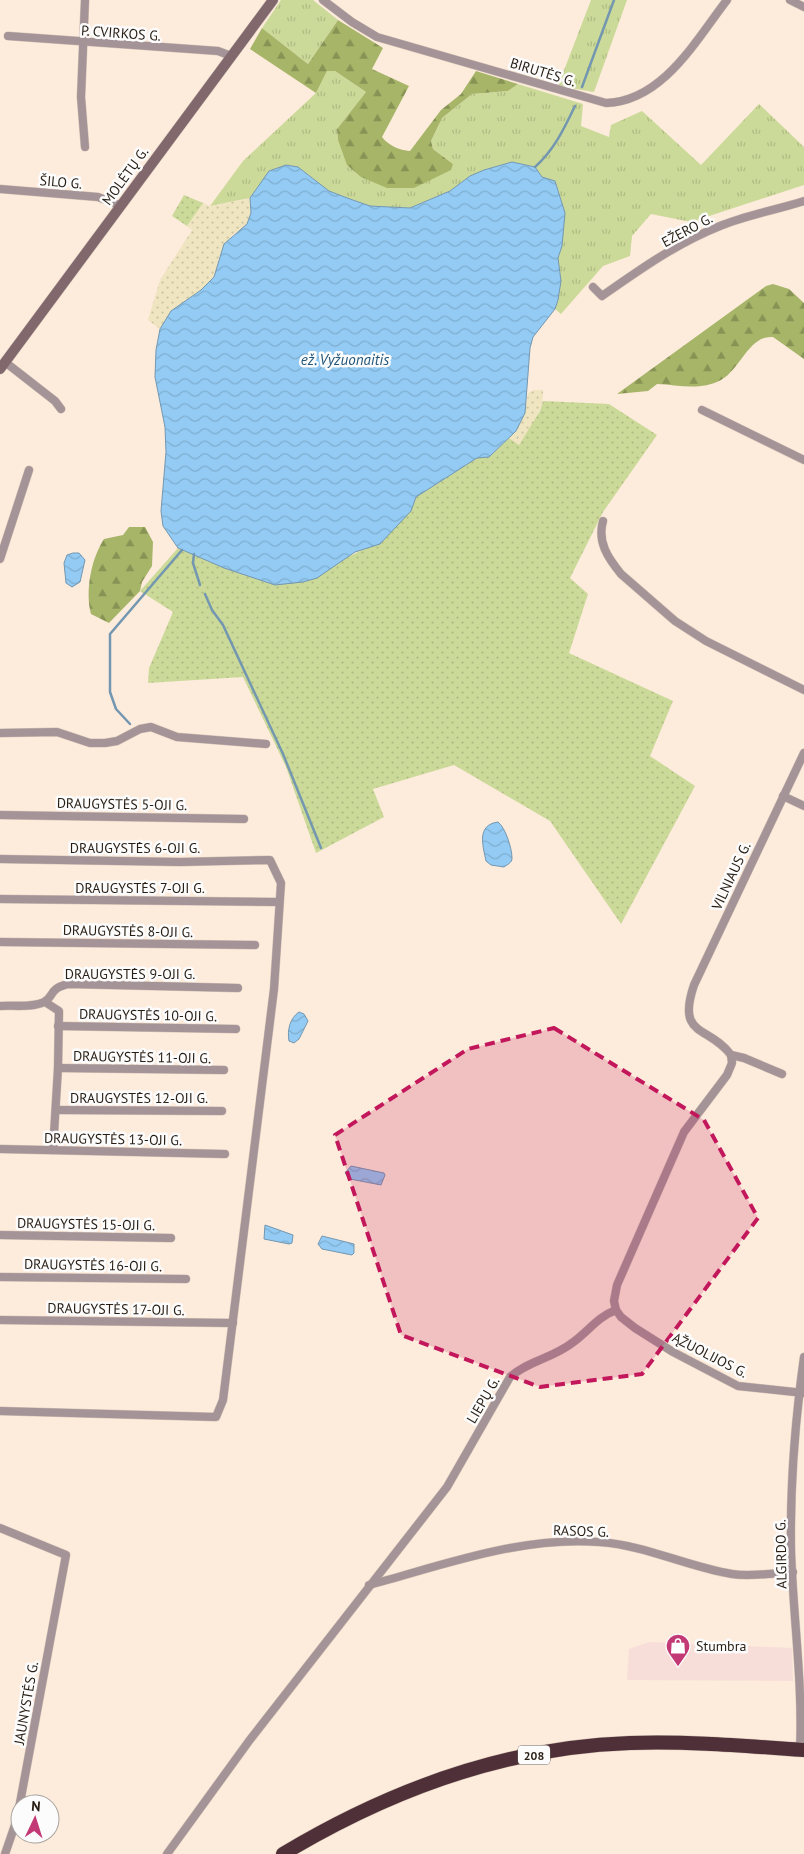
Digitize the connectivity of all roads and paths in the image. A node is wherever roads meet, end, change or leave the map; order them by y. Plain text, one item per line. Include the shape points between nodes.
1 (85, 0) edge
2 (273, 0) edge
3 (323, 0) edge
4 (727, 0) edge
5 (790, 0) edge
6 (804, 7) edge
7 (8, 36) dead end
8 (84, 42) junction
9 (231, 56) junction
10 (85, 146) dead end
11 (0, 189) edge
12 (804, 201) edge
13 (119, 205) junction
14 (593, 287) dead end
15 (2, 365) edge
16 (61, 409) dead end
17 (702, 410) dead end
18 (804, 460) edge
19 (29, 470) dead end
20 (603, 521) dead end
21 (0, 560) edge
22 (804, 690) edge
23 (0, 732) edge
24 (266, 744) dead end
25 (804, 753) edge
26 (783, 796) junction
27 (804, 806) edge
28 (0, 815) edge
29 (244, 819) dead end
30 (0, 859) edge
31 (0, 899) edge
32 (279, 902) junction
33 (0, 942) edge
34 (255, 945) dead end
35 (238, 988) dead end
36 (45, 1002) junction
37 (0, 1006) edge
38 (58, 1026) junction
39 (236, 1030) dead end
40 (731, 1055) junction
41 (58, 1068) junction
42 (224, 1070) dead end
43 (782, 1074) dead end
44 (56, 1110) junction
45 (222, 1110) dead end
46 (0, 1149) edge
47 (53, 1150) junction
48 (225, 1154) dead end
49 (0, 1235) edge
50 (171, 1238) dead end
51 (0, 1277) edge
52 (186, 1279) dead end
53 (616, 1310) junction
54 (0, 1320) edge
55 (233, 1323) junction
56 (804, 1357) edge
57 (802, 1394) edge
58 (0, 1411) edge
59 (0, 1528) edge
60 (793, 1572) junction
61 (370, 1585) junction
62 (802, 1750) edge
63 (5, 1854) edge
64 (167, 1854) edge
65 (283, 1854) edge

1 - 8 street
2 - 9 street, MOLĖTŲ G.
3 - 4 street, BIRUTĖS G. via 377,37 606,103 628,100 652,88 682,59
5 - 6 street
7 - 8 street, P. CVIRKOS G.
8 - 9 street, P. CVIRKOS G. via 218,51
8 - 10 street via 81,97
9 - 13 street, MOLĖTŲ G.
11 - 13 street, ŠILO G. via 98,198
12 - 14 street, EŽERO G. via 704,233 636,272 602,296
13 - 15 street, MOLĖTŲ G. via 82,261
15 - 16 street via 55,401
17 - 18 street
19 - 21 street
20 - 22 street via 601,541 613,565 675,621
23 - 24 street via 57,732 82,741 106,743 151,727 177,737
25 - 26 street, VILNIAUS G.
26 - 27 street
26 - 40 street, VILNIAUS G. via 694,985 689,1012 694,1027
28 - 29 street, DRAUGYSTĖS 5-OJI G.
30 - 32 street, DRAUGYSTĖS 6-OJI G. via 270,860 281,883
31 - 32 street, DRAUGYSTĖS 7-OJI G.
32 - 55 street via 274,989
33 - 34 street, DRAUGYSTĖS 8-OJI G.
35 - 36 street, DRAUGYSTĖS 9-OJI G. via 68,984 56,987
36 - 37 street
36 - 38 street via 58,1011
38 - 39 street, DRAUGYSTĖS 10-OJI G.
38 - 41 street
40 - 43 street
40 - 53 street via 732,1063 727,1075 684,1132 617,1286
41 - 42 street, DRAUGYSTĖS 11-OJI G.
41 - 44 street
44 - 45 street, DRAUGYSTĖS 12-OJI G.
44 - 47 street
46 - 47 street, DRAUGYSTĖS 13-OJI G.
47 - 48 street, DRAUGYSTĖS 13-OJI G.
49 - 50 street, DRAUGYSTĖS 15-OJI G.
51 - 52 street, DRAUGYSTĖS 16-OJI G.
53 - 57 street, ĄŽUOLIJOS G. via 635,1328 726,1381 750,1389
53 - 61 street, LIEPŲ G. via 600,1317 572,1344 521,1367 510,1377 447,1487
54 - 55 street, DRAUGYSTĖS 17-OJI G.
55 - 58 street via 223,1400 216,1417
56 - 57 street, ALGIRDO G.
57 - 60 street, ALGIRDO G. via 793,1482
59 - 63 street, JAUNYSTĖS G. via 66,1555 17,1819
60 - 61 street, RASOS G. via 731,1574 602,1542 548,1542 510,1548
60 - 62 street, ALGIRDO G.
61 - 64 street, LIEPŲ G. via 249,1741
62 - 65 highway, 208 via 710,1743 628,1743 501,1761 436,1779 374,1805

